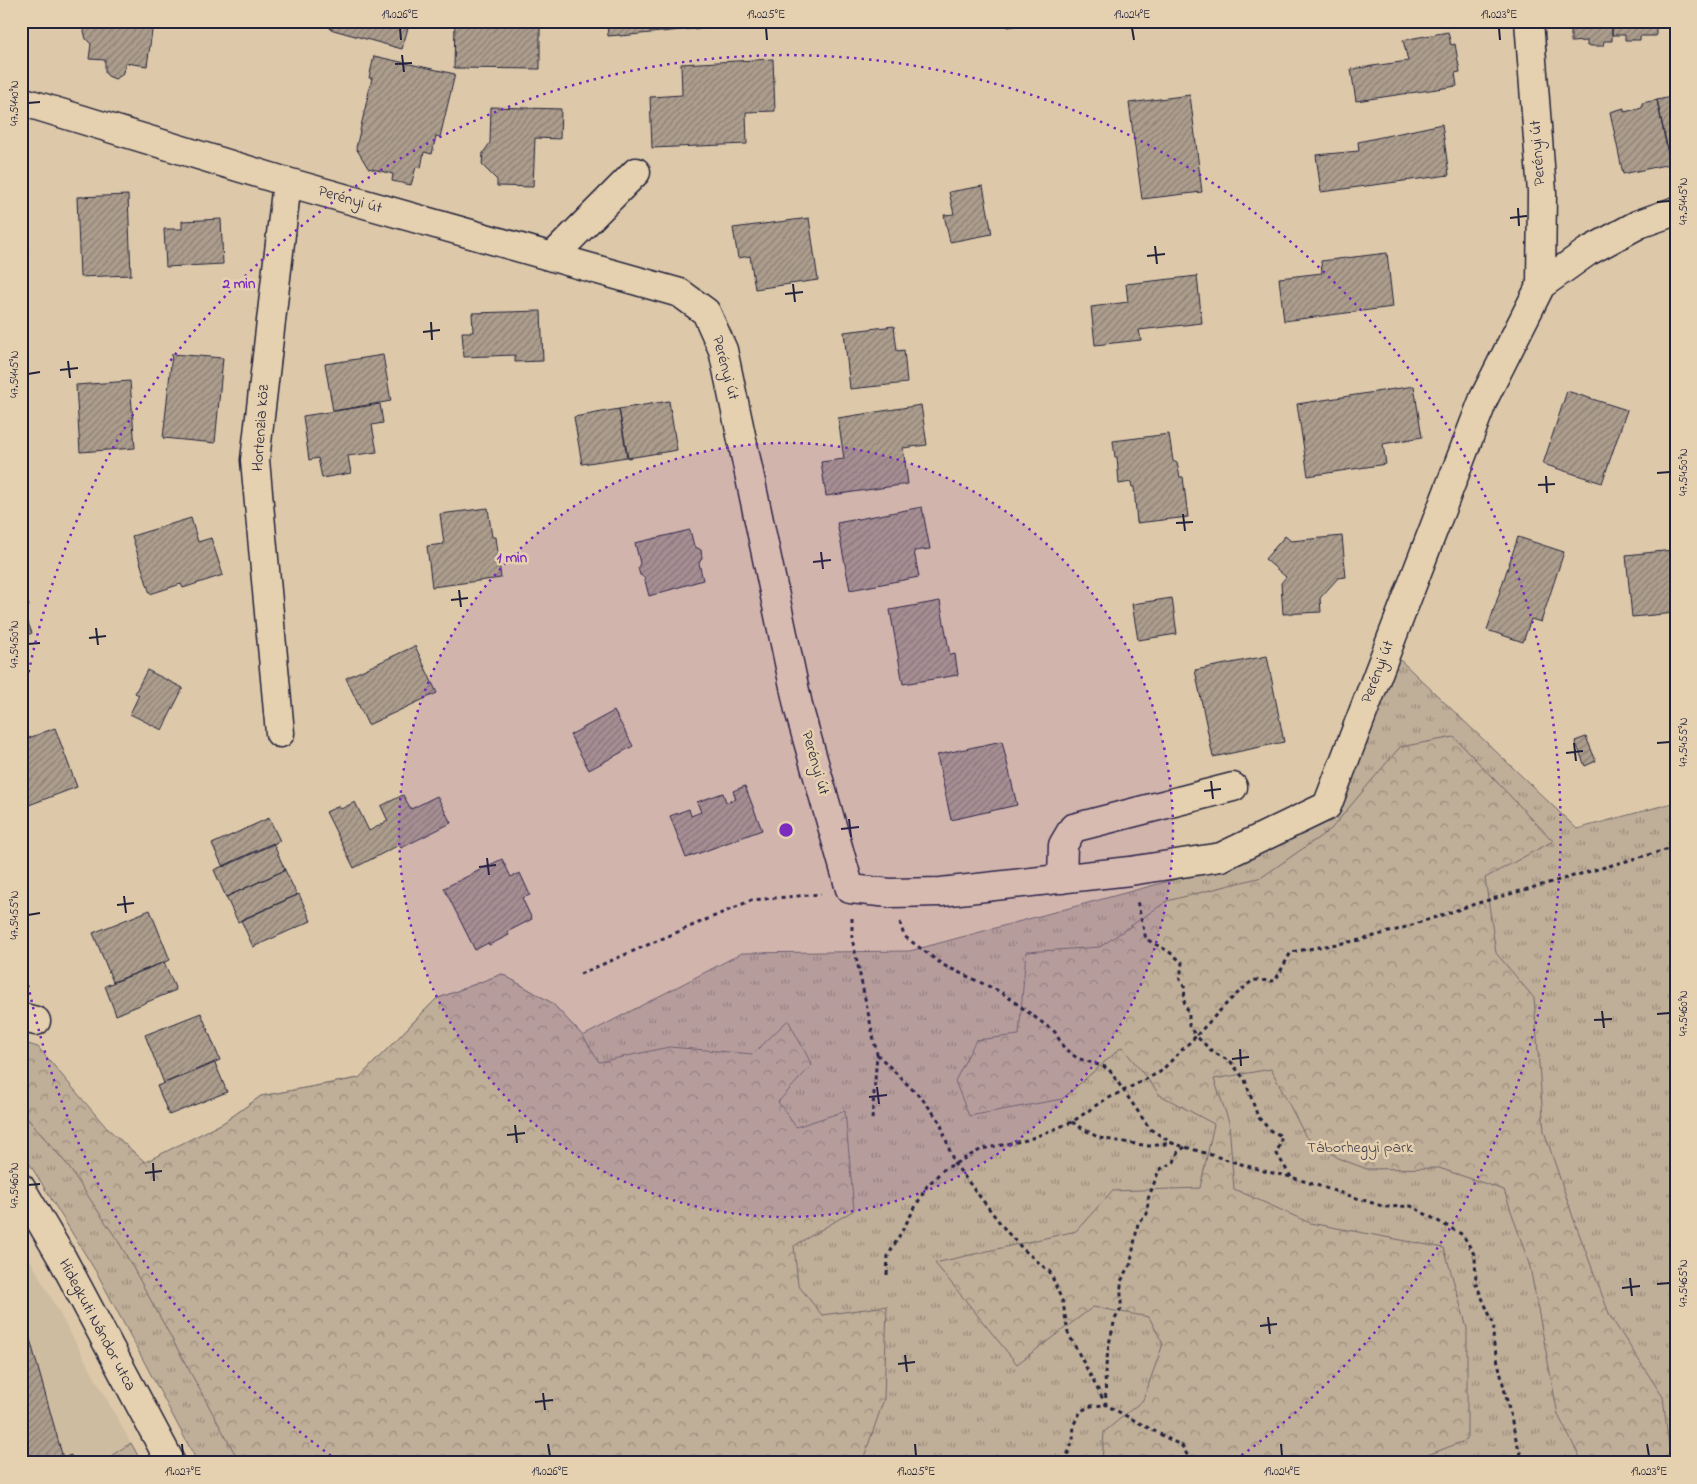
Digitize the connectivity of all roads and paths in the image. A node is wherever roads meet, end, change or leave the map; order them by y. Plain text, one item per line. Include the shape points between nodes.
1 (1528, 21) edge
2 (21, 100) edge
3 (636, 172) dead end
4 (287, 182) junction
5 (1676, 211) edge
6 (552, 257) junction
7 (1541, 285) junction
8 (280, 733) dead end
9 (1233, 787) dead end
10 (1676, 847) edge
11 (1130, 871) junction
12 (1062, 879) junction
13 (850, 889) junction
14 (890, 893) junction
15 (580, 974) dead end
16 (1196, 1036) junction
17 (877, 1054) junction
18 (1123, 1090) junction
19 (872, 1120) dead end
20 (1072, 1122) junction
21 (1172, 1143) junction
22 (1185, 1147) junction
23 (954, 1163) junction
24 (1291, 1177) junction
25 (21, 1188) edge
26 (887, 1275) dead end
27 (1106, 1405) junction
28 (171, 1463) edge
29 (1064, 1463) edge
30 (1192, 1463) edge
31 (1523, 1463) edge

1 - 7 street, Perényi út via 1542,192
2 - 4 street, Perényi út
3 - 6 street
4 - 6 street, Perényi út
4 - 8 street, Hortenzia köz via 255,460
5 - 7 street, Perényi út via 1639,224 1587,252
6 - 13 street, Perényi út via 680,292 706,312 723,350 800,710
7 - 11 street, Perényi út via 1484,398 1327,806 1221,857
9 - 12 street via 1074,828 1063,845
10 - 16 path via 1360,940 1291,952 1275,981 1253,980
11 - 12 street, Perényi út
11 - 16 path via 1146,939 1182,962 1180,980 1185,988 1189,1026
12 - 14 street, Perényi út via 941,892
13 - 14 street, Perényi út
13 - 15 path via 752,900
13 - 17 path via 852,938
14 - 18 path via 904,936 943,965 1001,992 1055,1032 1064,1048 1077,1058 1108,1068
16 - 18 path via 1160,1072
16 - 24 path via 1213,1052 1231,1062 1245,1080 1258,1117 1271,1131 1282,1136 1277,1154
17 - 19 path
17 - 23 path via 925,1102 940,1122
18 - 20 path
18 - 21 path via 1150,1129
20 - 21 path via 1099,1138 1149,1146
20 - 23 path via 1027,1140 982,1149
21 - 22 path
22 - 24 path
22 - 27 path via 1178,1152 1174,1162 1159,1170 1148,1199 1147,1214 1138,1223 1130,1266 1121,1281 1122,1309 1115,1319 1109,1344 1105,1373
23 - 26 path via 927,1186 888,1256
23 - 27 path via 1007,1232 1050,1272 1062,1302 1068,1333
24 - 31 path via 1385,1207 1412,1206 1463,1235 1475,1256 1476,1284 1494,1325 1493,1341
25 - 28 street, Hidegkuti Nándor utca
27 - 29 path via 1091,1406 1081,1411 1074,1424 1073,1441
27 - 30 path via 1182,1446

